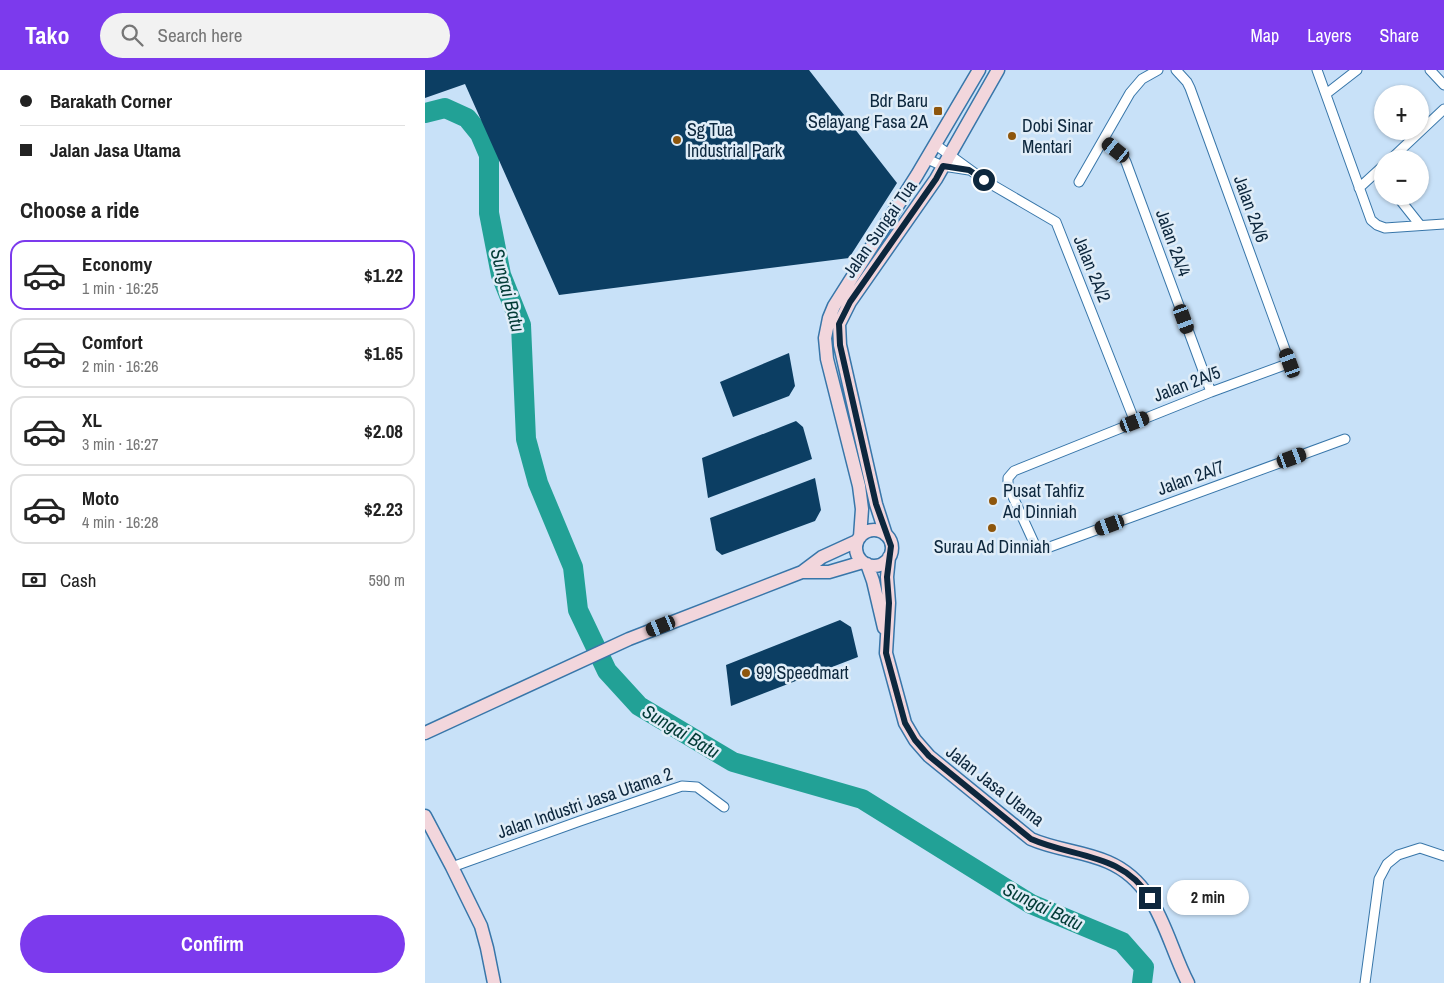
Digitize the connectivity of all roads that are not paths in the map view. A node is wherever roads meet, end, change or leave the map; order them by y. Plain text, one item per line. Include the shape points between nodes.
1 (979, 70) edge
2 (998, 70) edge
3 (1158, 70) edge
4 (1176, 70) edge
5 (1317, 70) edge
6 (1357, 70) edge
7 (1430, 70) edge
8 (1444, 85) edge
9 (1326, 94) junction
10 (1444, 109) edge
11 (1104, 140) junction
12 (935, 144) junction
13 (1401, 150) edge
14 (950, 154) junction
15 (927, 159) junction
16 (943, 166) junction
17 (969, 170) junction
18 (1374, 178) edge
19 (1079, 182) dead end
20 (1359, 188) junction
21 (1404, 205) edge
22 (1444, 224) edge
23 (1420, 225) junction
24 (1290, 363) joint
25 (1211, 392) junction
26 (1135, 422) junction
27 (1345, 439) dead end
28 (886, 535) junction
29 (859, 539) junction
30 (1047, 548) joint
31 (889, 557) junction
32 (865, 563) junction
33 (802, 572) junction
34 (886, 635) junction
35 (425, 733) edge
36 (724, 807) dead end
37 (425, 816) edge
38 (1444, 856) edge
39 (452, 867) junction
40 (494, 983) edge
41 (1188, 983) edge
42 (1365, 983) edge

1 - 12 main road, Jalan Sungai Tua
2 - 14 main road, Jalan Sungai Tua
3 - 11 street via 1142,79 1130,93
4 - 24 street, Jalan 2A/6 via 1187,82
5 - 9 street
6 - 9 street
7 - 8 street
9 - 20 street
10 - 13 street
11 - 19 street
11 - 25 street, Jalan 2A/4 via 1126,162
12 - 14 street, Jalan 2A/2
12 - 15 main road, Jalan Sungai Tua
14 - 16 main road, Jalan Sungai Tua
14 - 17 street, Jalan 2A/2
15 - 16 street, Jalan 2A/2
15 - 29 main road, Jalan Sungai Tua via 834,306 825,338 827,359 863,509
16 - 17 street, Jalan 2A/2
16 - 28 main road, Jalan Sungai Tua via 850,302 839,324 840,345
17 - 26 street, Jalan 2A/2 via 1056,222
18 - 20 street
20 - 23 street via 1371,220 1377,225 1385,228
21 - 23 street
22 - 23 street
24 - 25 street, Jalan 2A/5
25 - 26 street, Jalan 2A/5
26 - 30 street, Jalan 2A/5 via 1014,471 1008,478 1008,486 1035,545 1040,549
27 - 30 street, Jalan 2A/7
28 - 29 main road via 870,531
28 - 31 main road via 891,546
29 - 32 main road via 856,552
29 - 33 main road
31 - 32 main road via 877,566
31 - 34 main road, Jalan Jasa Utama
32 - 33 main road via 829,572
32 - 34 main road, Jalan Jasa Utama via 873,581
33 - 35 main road via 629,639
34 - 41 main road, Jalan Jasa Utama via 886,653 898,700 905,723 915,740 944,769 1031,839 1109,862 1133,877 1156,909
36 - 39 street, Jalan Industri Jasa Utama 2 via 697,787 683,786
37 - 39 main road
38 - 42 street via 1420,848 1398,855 1387,864 1378,884
39 - 40 main road via 481,926

